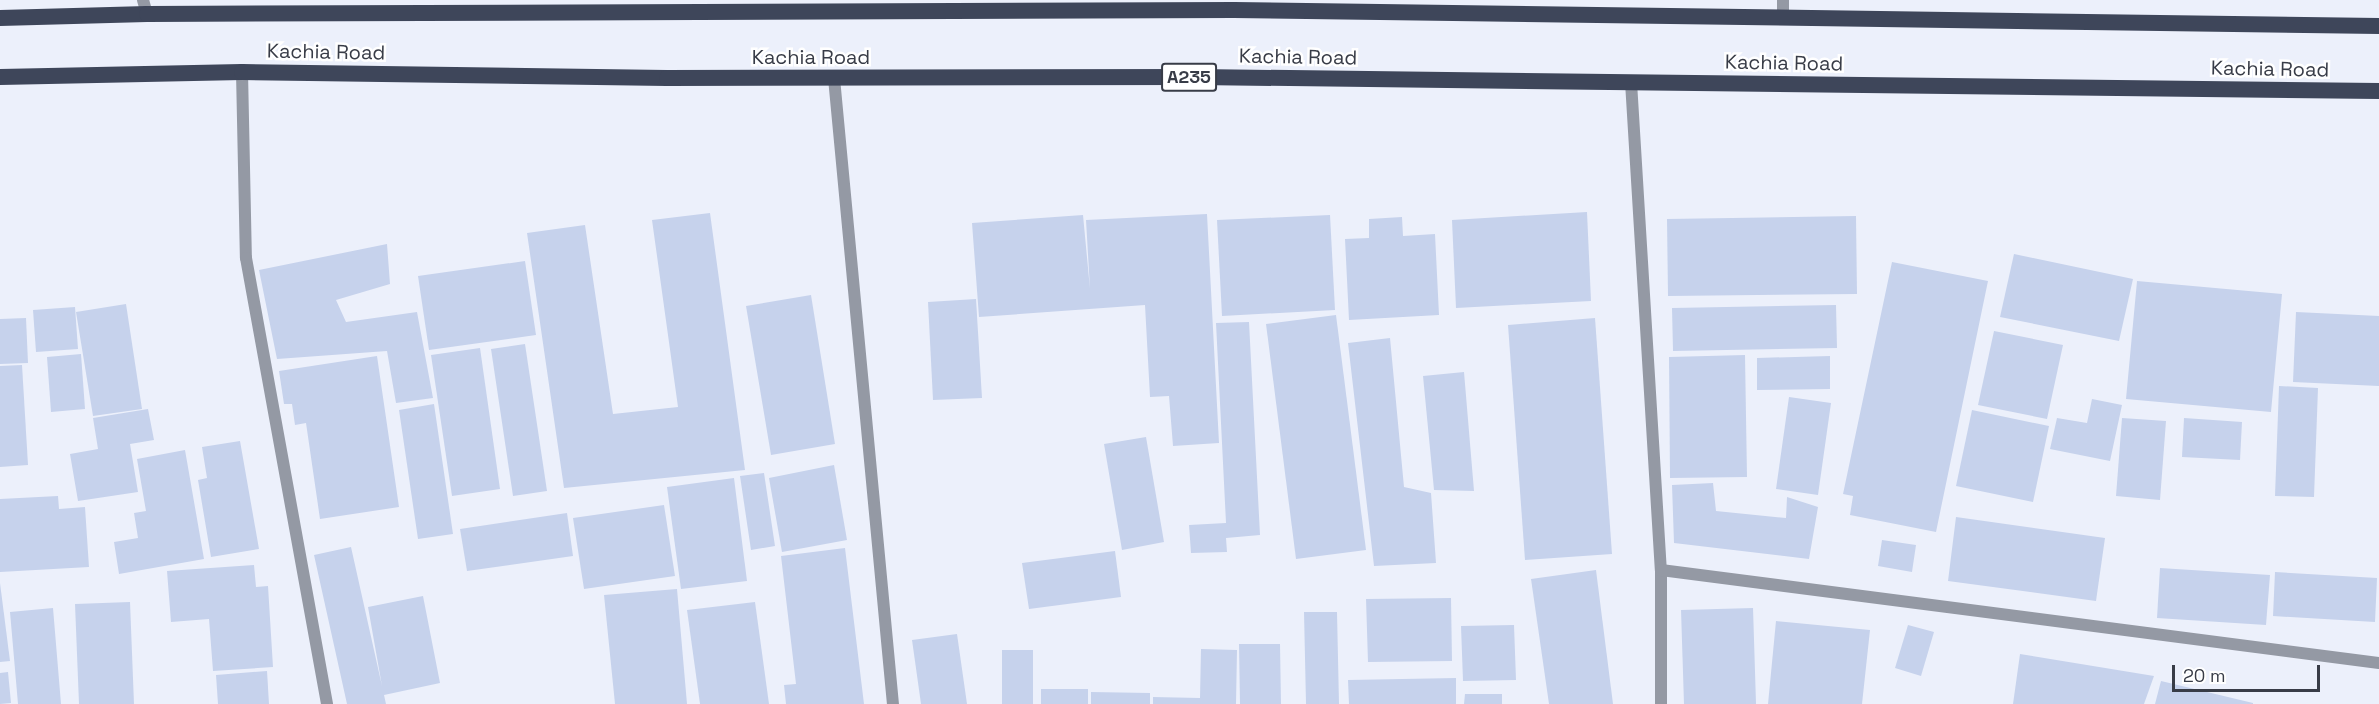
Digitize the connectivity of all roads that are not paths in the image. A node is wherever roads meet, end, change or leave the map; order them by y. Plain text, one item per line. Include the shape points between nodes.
1 (1783, 0) edge
2 (1233, 5) edge
3 (145, 7) edge
4 (0, 18) edge
5 (1783, 18) junction
6 (2379, 26) edge
7 (242, 72) junction
8 (0, 76) edge
9 (834, 78) junction
10 (1631, 82) junction
11 (2379, 92) edge
12 (1661, 570) junction
13 (2379, 663) edge
14 (327, 704) edge
15 (893, 704) edge
16 (1661, 704) edge

1 - 5 street
2 - 3 highway, Kachia Road
2 - 5 highway, Kachia Road
3 - 4 highway, Kachia Road
5 - 6 highway, Kachia Road
7 - 8 highway, Kachia Road / A235
7 - 9 highway, Kachia Road / A235
7 - 14 street via 246,258
9 - 10 highway, Kachia Road / A235
9 - 15 street
10 - 11 highway, Kachia Road / A235
10 - 12 street
12 - 13 street
12 - 16 street

